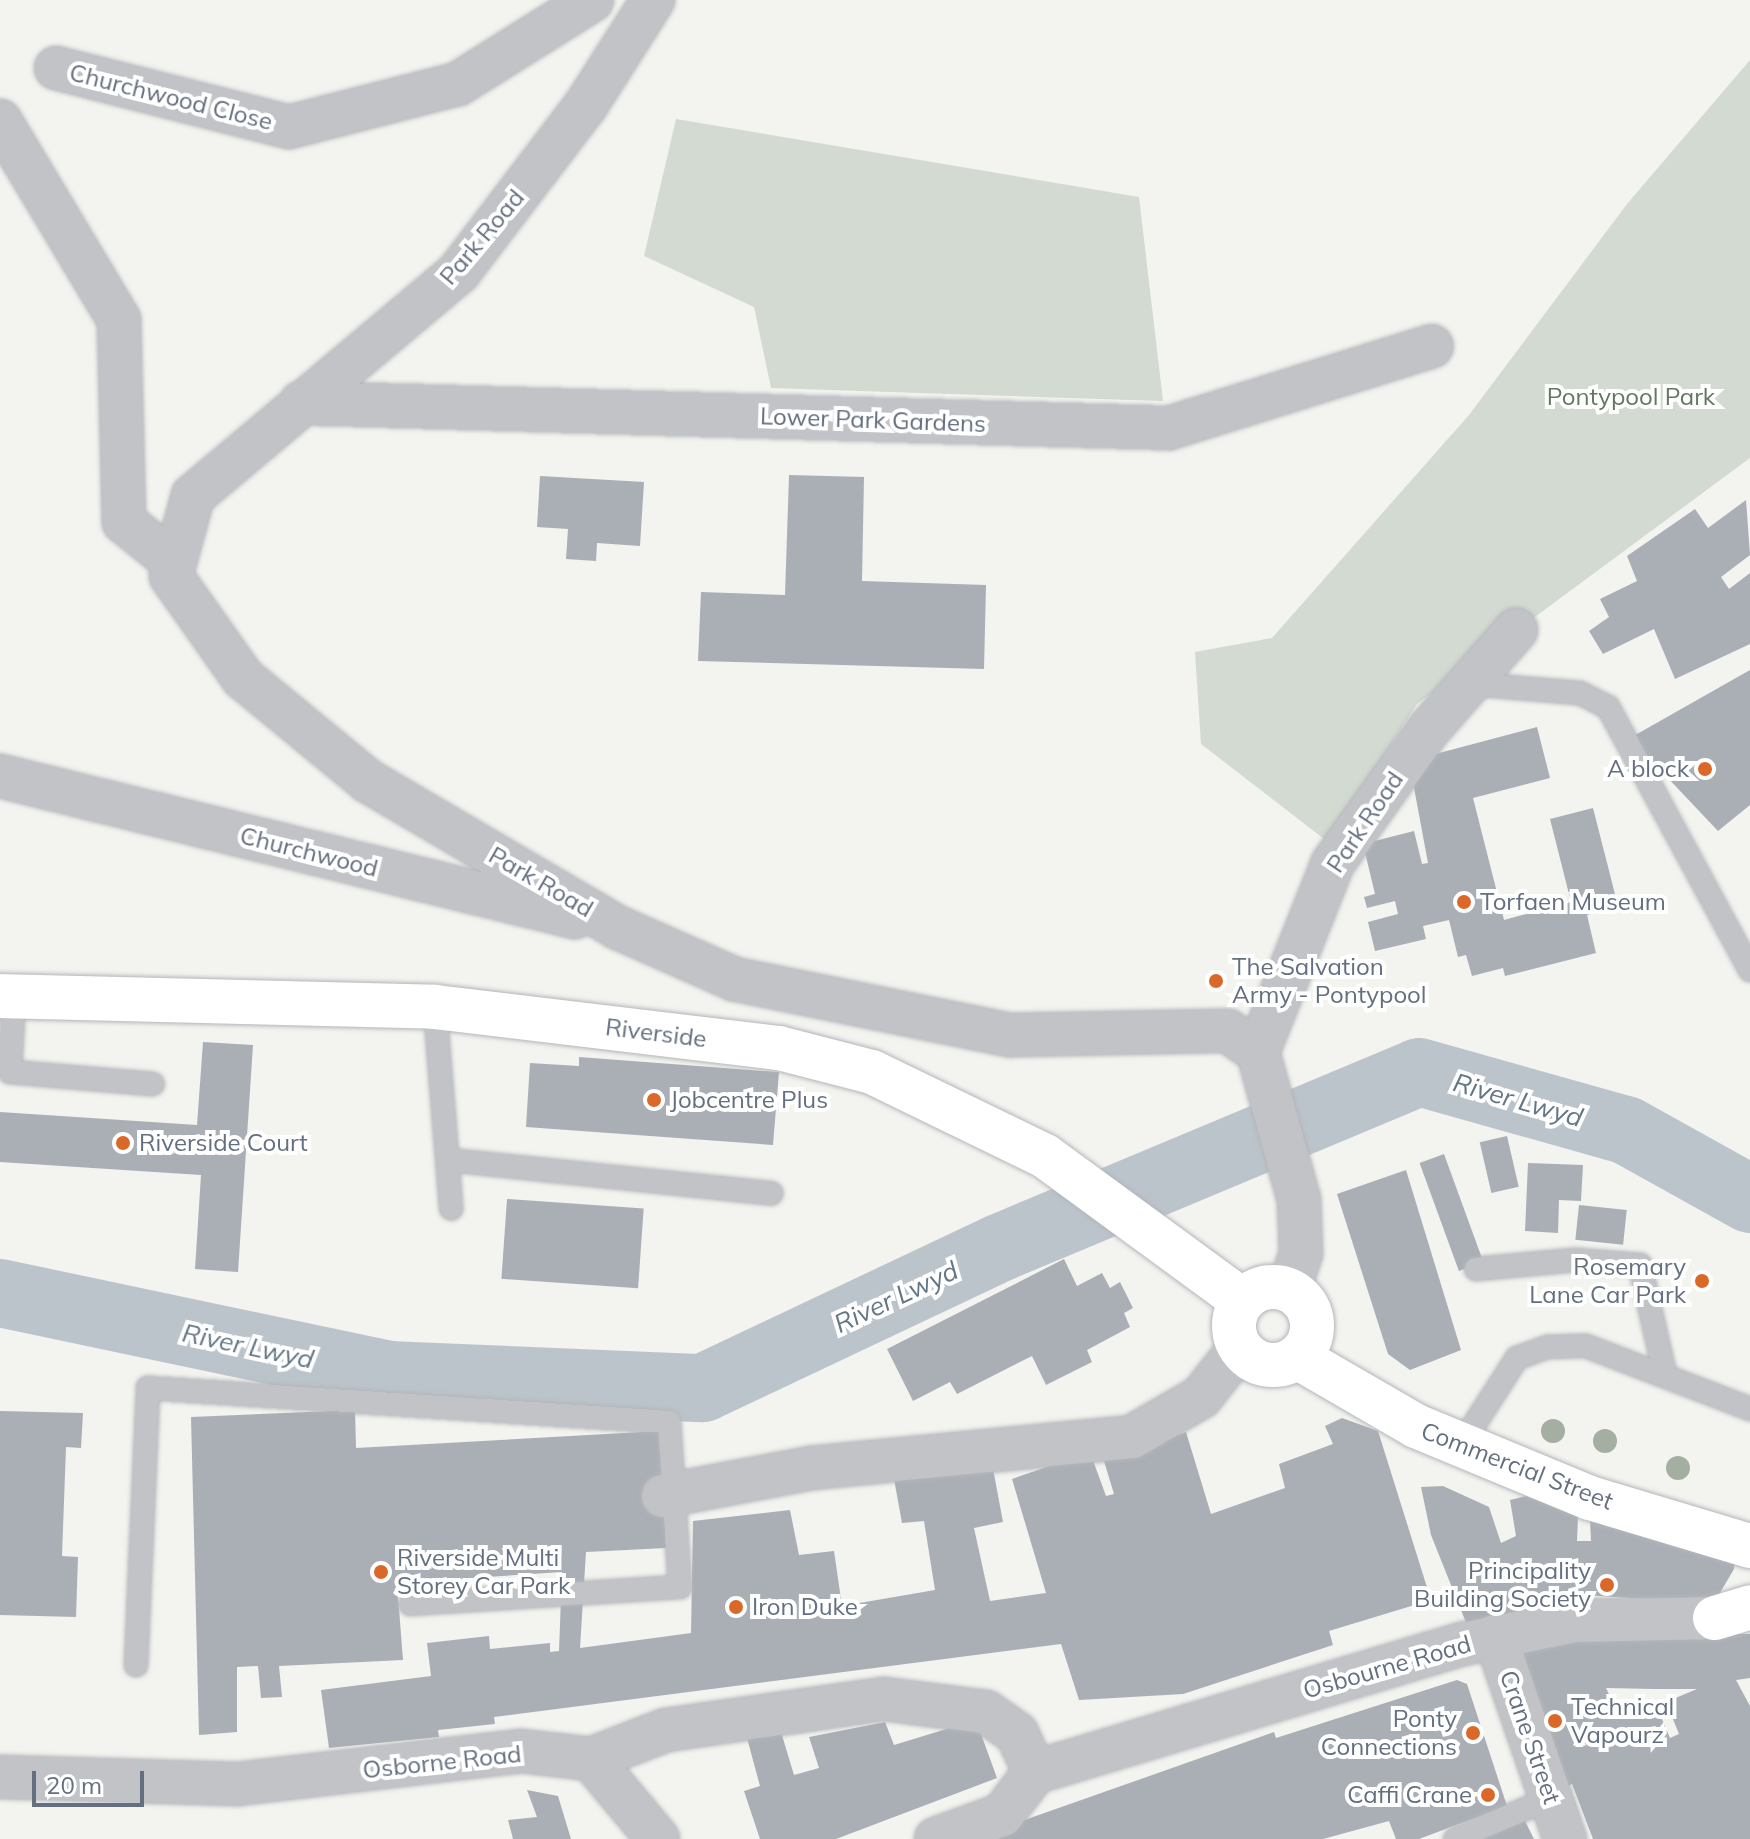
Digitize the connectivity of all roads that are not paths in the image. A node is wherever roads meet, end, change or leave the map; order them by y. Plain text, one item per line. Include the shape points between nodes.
1 (592, 0) edge
2 (653, 0) edge
3 (56, 68) dead end
4 (0, 121) edge
5 (1432, 346) dead end
6 (301, 403) junction
7 (175, 563) junction
8 (1516, 630) dead end
9 (1471, 684) junction
10 (0, 776) edge
11 (619, 928) junction
12 (1750, 970) edge
13 (7, 996) edge
14 (435, 1007) junction
15 (1261, 1063) junction
16 (152, 1084) dead end
17 (449, 1160) junction
18 (771, 1193) dead end
19 (451, 1208) dead end
20 (1476, 1269) dead end
21 (1289, 1291) junction
22 (1243, 1301) junction
23 (1240, 1348) junction
24 (1297, 1357) junction
25 (1665, 1374) junction
26 (1750, 1409) edge
27 (1463, 1442) junction
28 (669, 1495) junction
29 (1750, 1546) edge
30 (411, 1604) dead end
31 (1732, 1612) edge
32 (1495, 1636) junction
33 (136, 1665) dead end
34 (591, 1759) junction
35 (1051, 1767) junction
36 (0, 1777) edge
37 (1551, 1798) junction
38 (658, 1839) edge
39 (936, 1839) edge
40 (1455, 1839) edge
41 (1565, 1839) edge

1 - 3 street, Churchwood Close via 458,84 289,127
2 - 6 street, Park Road via 586,105 459,272
4 - 7 street via 119,320 124,522
5 - 6 street, Lower Park Gardens via 1169,428
6 - 7 street, Park Road via 193,496
7 - 11 street, Park Road via 171,576 243,678 368,781
8 - 9 street, Park Road
9 - 12 lane via 1580,693 1608,707
9 - 15 street, Park Road via 1429,729 1333,863
10 - 11 street, Churchwood
11 - 15 street, Park Road via 734,979 1010,1035 1228,1031
13 - 14 street, Riverside
13 - 16 lane via 10,1072
14 - 17 lane
14 - 22 street, Riverside via 779,1048 872,1072 1067,1170
15 - 21 street via 1299,1200 1301,1253
17 - 18 lane
17 - 19 lane
20 - 25 lane via 1575,1260 1640,1265
21 - 22 street via 1265,1288
21 - 24 street via 1312,1322
22 - 23 street via 1234,1324
23 - 24 street via 1273,1365
23 - 28 street via 1201,1397 1132,1437 811,1468
24 - 27 street, Commercial Street via 1390,1415
25 - 26 lane
25 - 27 lane via 1586,1346 1548,1347 1517,1358
27 - 29 street, Commercial Street via 1590,1498
28 - 30 lane via 680,1587
28 - 33 lane via 669,1422 148,1388
31 - 32 street, Osbourne Road via 1574,1621
32 - 35 street, Osbourne Road
32 - 37 street, Crane Street
34 - 35 street, Osborne Road via 666,1730 884,1699 986,1712
34 - 36 street, Osborne Road via 521,1751 237,1784
34 - 38 street
35 - 39 street via 1002,1815
37 - 40 lane
37 - 41 street, Crane Street

